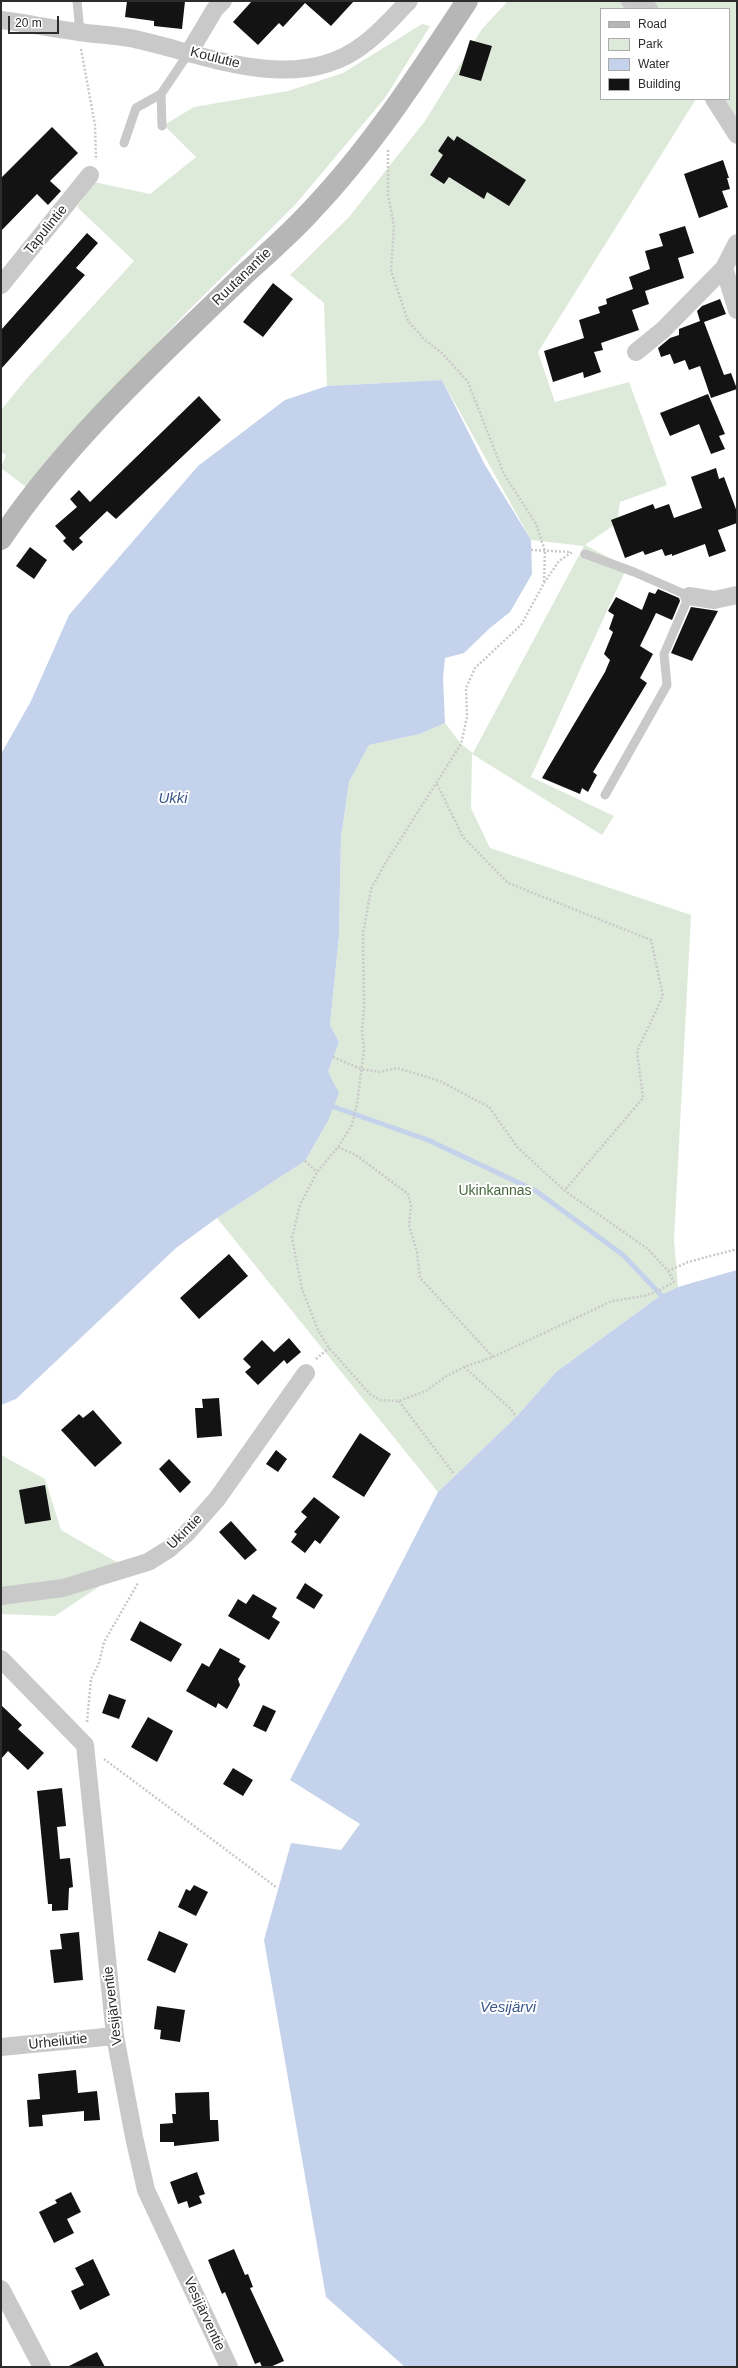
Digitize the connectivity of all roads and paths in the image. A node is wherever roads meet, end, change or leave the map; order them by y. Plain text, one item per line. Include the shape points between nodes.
1 (77, 1) edge
2 (223, 1) edge
3 (409, 1) edge
4 (467, 1) edge
5 (630, 1) edge
6 (647, 8) edge
7 (1, 20) edge
8 (80, 32) junction
9 (190, 52) junction
10 (161, 94) junction
11 (715, 100) edge
12 (162, 126) dead end
13 (737, 135) edge
14 (124, 143) dead end
15 (389, 147) dead end
16 (90, 175) joint
17 (737, 243) edge
18 (724, 268) junction
19 (1, 285) edge
20 (737, 310) edge
21 (636, 352) dead end
22 (1, 539) edge
23 (531, 550) dead end
24 (545, 551) junction
25 (572, 552) junction
26 (585, 554) joint
27 (544, 583) junction
28 (737, 595) edge
29 (689, 596) junction
30 (437, 783) junction
31 (605, 794) dead end
32 (334, 1057) dead end
33 (361, 1069) junction
34 (338, 1147) junction
35 (305, 1161) dead end
36 (317, 1172) junction
37 (565, 1191) junction
38 (737, 1249) edge
39 (668, 1271) junction
40 (493, 1357) junction
41 (464, 1367) junction
42 (306, 1373) dead end
43 (399, 1401) junction
44 (516, 1417) dead end
45 (454, 1474) dead end
46 (148, 1562) junction
47 (1, 1596) edge
48 (1, 1659) edge
49 (86, 1745) junction
50 (276, 1887) dead end
51 (115, 2036) junction
52 (1, 2047) edge
53 (1, 2289) edge
54 (42, 2367) edge
55 (229, 2367) edge

1 - 8 lane
2 - 9 street via 215,9
3 - 9 street, Koulutie via 363,45 342,58 315,67 273,71
4 - 22 main road, Ruutanantie via 387,118 348,169 311,211 108,410 31,498
5 - 6 street
7 - 8 street, Koulutie
8 - 9 street, Koulutie via 125,37
8 - 16 path via 95,125 97,157
9 - 10 lane
10 - 12 lane
10 - 14 lane via 136,108
11 - 13 street
15 - 24 path via 388,194 394,226 391,271 408,321 468,382 504,474 536,524
16 - 19 street, Tapulintie
17 - 18 street
18 - 20 street
18 - 21 street via 663,330
23 - 24 path
24 - 25 path
24 - 27 path
25 - 26 path
25 - 27 path via 559,561
26 - 29 lane
27 - 30 path via 521,625 475,668 466,688 467,717 461,744
28 - 29 street via 714,600
29 - 31 lane via 664,654 667,685
30 - 33 path via 371,889 363,934 364,1049
30 - 37 path via 463,837 508,883 651,940 663,996 637,1051 642,1098
32 - 33 path
33 - 34 path via 352,1125
33 - 37 path via 380,1072 397,1068 440,1081 489,1107 518,1148
34 - 36 path
34 - 40 path via 356,1155 408,1194 411,1206 409,1224 417,1252 420,1278
35 - 36 path
36 - 43 path via 300,1205 292,1238 302,1289 318,1330 329,1348 370,1394 380,1400
37 - 39 path via 648,1249
38 - 39 path via 688,1262
39 - 40 path via 674,1282 658,1291 612,1301
40 - 41 path
41 - 43 path via 426,1391
41 - 44 path via 511,1409
42 - 46 street, Ukintie via 212,1504 187,1534 170,1549
43 - 45 path
46 - 47 street, Ukintie via 63,1588
46 - 49 path via 104,1642 99,1663 91,1679
48 - 49 street
49 - 50 path
49 - 51 street, Vesijärventie
51 - 52 street, Urheilutie
51 - 55 street, Vesijärventie via 146,2190
53 - 54 street

